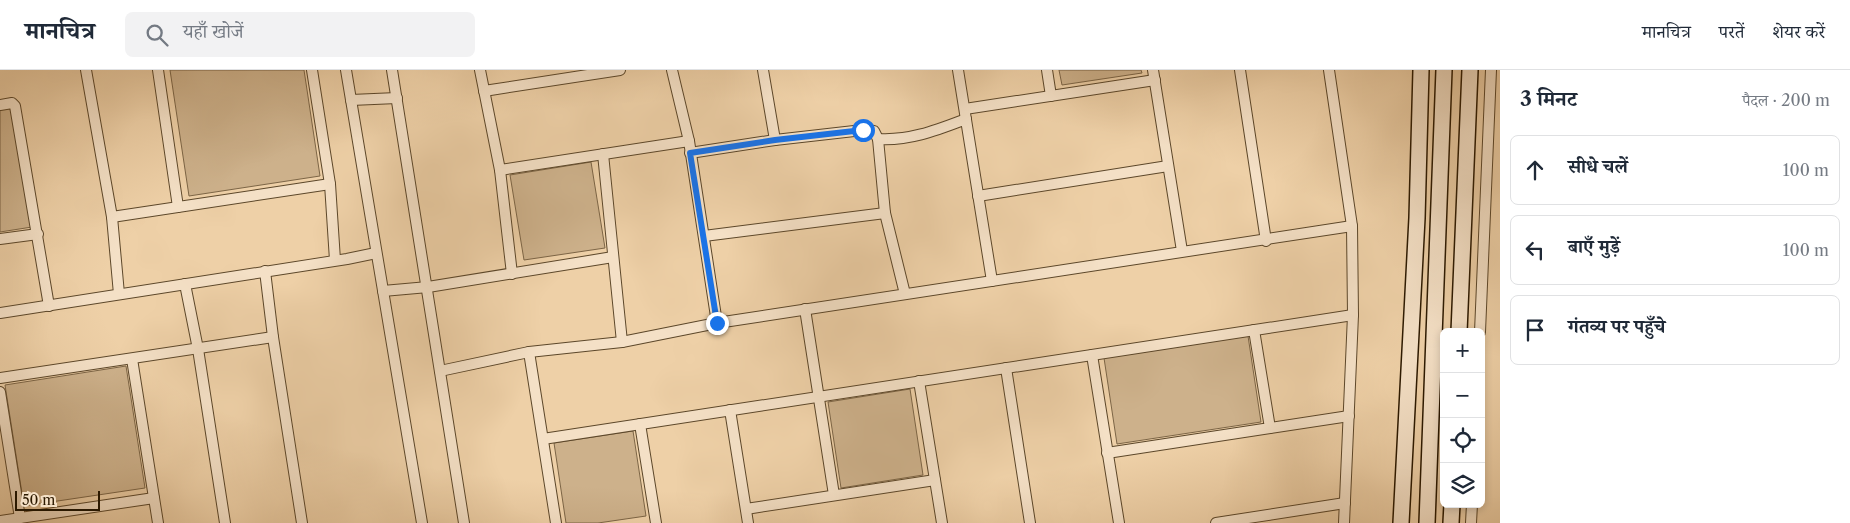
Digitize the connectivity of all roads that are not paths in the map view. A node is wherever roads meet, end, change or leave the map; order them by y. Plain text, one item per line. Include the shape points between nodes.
1 (86, 70) edge
2 (158, 70) edge
3 (312, 70) edge
4 (346, 70) edge
5 (392, 70) edge
6 (480, 70) edge
7 (620, 70) edge
8 (672, 70) edge
9 (763, 70) edge
10 (958, 70) edge
11 (1047, 70) edge
12 (1240, 70) edge
13 (1330, 70) edge
14 (1421, 70) edge
15 (1444, 70) edge
16 (1470, 70) edge
17 (1491, 70) edge
18 (1154, 75) edge
19 (484, 91) junction
20 (1051, 96) junction
21 (396, 98) junction
22 (351, 100) junction
23 (0, 105) edge
24 (965, 114) junction
25 (878, 139) junction
26 (775, 140) junction
27 (688, 141) junction
28 (690, 153) junction
29 (603, 154) junction
30 (1168, 166) junction
31 (500, 170) junction
32 (330, 184) junction
33 (978, 196) junction
34 (178, 207) junction
35 (885, 213) junction
36 (112, 217) junction
37 (1352, 226) junction
38 (38, 234) junction
39 (704, 236) junction
40 (0, 239) edge
41 (1266, 241) junction
42 (1182, 252) junction
43 (376, 253) junction
44 (613, 257) junction
45 (335, 260) junction
46 (265, 271) junction
47 (512, 274) junction
48 (992, 281) junction
49 (185, 284) junction
50 (428, 287) junction
51 (383, 291) junction
52 (119, 294) junction
53 (905, 294) junction
54 (49, 306) junction
55 (805, 309) junction
56 (0, 313) edge
57 (1353, 315) junction
58 (717, 323) junction
59 (1459, 328) edge
60 (1480, 328) edge
61 (1254, 330) junction
62 (273, 338) junction
63 (622, 342) junction
64 (198, 349) junction
65 (529, 352) junction
66 (1092, 355) junction
67 (132, 359) junction
68 (1006, 368) junction
69 (440, 370) junction
70 (0, 378) edge
71 (919, 381) junction
72 (0, 392) edge
73 (819, 397) junction
74 (730, 410) junction
75 (1349, 416) junction
76 (640, 424) junction
77 (1270, 428) junction
78 (543, 439) junction
79 (1107, 453) junction
80 (935, 480) junction
81 (834, 495) junction
82 (154, 498) junction
83 (1345, 503) junction
84 (1452, 508) edge
85 (1472, 508) edge
86 (746, 509) junction
87 (20, 518) junction
88 (0, 521) edge
89 (158, 523) edge
90 (225, 523) edge
91 (302, 523) edge
92 (422, 523) edge
93 (464, 523) edge
94 (556, 523) edge
95 (654, 523) edge
96 (748, 523) edge
97 (942, 523) edge
98 (1030, 523) edge
99 (1118, 523) edge
100 (1216, 523) edge
101 (1344, 523) edge
102 (1402, 523) edge
103 (1427, 523) edge
104 (1451, 523) edge
105 (1472, 523) edge

1 - 36 street
2 - 34 street
3 - 32 street
4 - 22 street
5 - 21 street
6 - 19 street
7 - 19 street
8 - 27 street
9 - 26 street
10 - 24 street
11 - 20 street
12 - 41 street
13 - 37 street
14 - 102 main road
15 - 103 main road
16 - 59 main road
17 - 60 street
18 - 20 street
18 - 30 street
19 - 31 street
20 - 24 street
21 - 22 street
21 - 50 street
22 - 43 street
23 - 38 street via 10,103 15,106
24 - 25 street via 920,136
24 - 33 street
25 - 26 street via 874,131 863,130
25 - 35 street
26 - 28 street
27 - 28 street
27 - 29 street
28 - 39 street
29 - 31 street
29 - 44 street
30 - 33 street
30 - 42 street
31 - 47 street
32 - 34 street
32 - 45 street
33 - 48 street
34 - 36 street
35 - 39 street
35 - 53 street
36 - 52 street
37 - 41 street
37 - 57 street
38 - 40 street
38 - 54 street
39 - 58 street
41 - 42 street
42 - 48 street
43 - 45 street
43 - 51 street
44 - 47 street
44 - 63 street
45 - 46 street
46 - 49 street
46 - 62 street
47 - 50 street
48 - 53 street
49 - 52 street
49 - 64 street
50 - 51 street
50 - 69 street
51 - 92 street
52 - 54 street
53 - 55 street
54 - 56 street
55 - 58 street
55 - 73 street
57 - 61 street
57 - 75 street
58 - 63 street
61 - 66 street
61 - 77 street
62 - 64 street
62 - 91 street
63 - 65 street
64 - 67 street
64 - 90 street
65 - 69 street
65 - 78 street
66 - 68 street
66 - 79 street
67 - 70 street
67 - 82 street
68 - 71 street
68 - 98 street
69 - 93 street
71 - 73 street
71 - 80 street
72 - 87 street
73 - 74 street
73 - 81 street
74 - 76 street
74 - 86 street
75 - 77 street
75 - 83 street
76 - 78 street
76 - 95 street
77 - 79 street
78 - 94 street
79 - 99 street
80 - 81 street
80 - 97 street
81 - 86 street
82 - 87 street
82 - 89 street
83 - 100 street
83 - 101 street
84 - 104 main road
85 - 105 street
86 - 96 street
87 - 88 street

